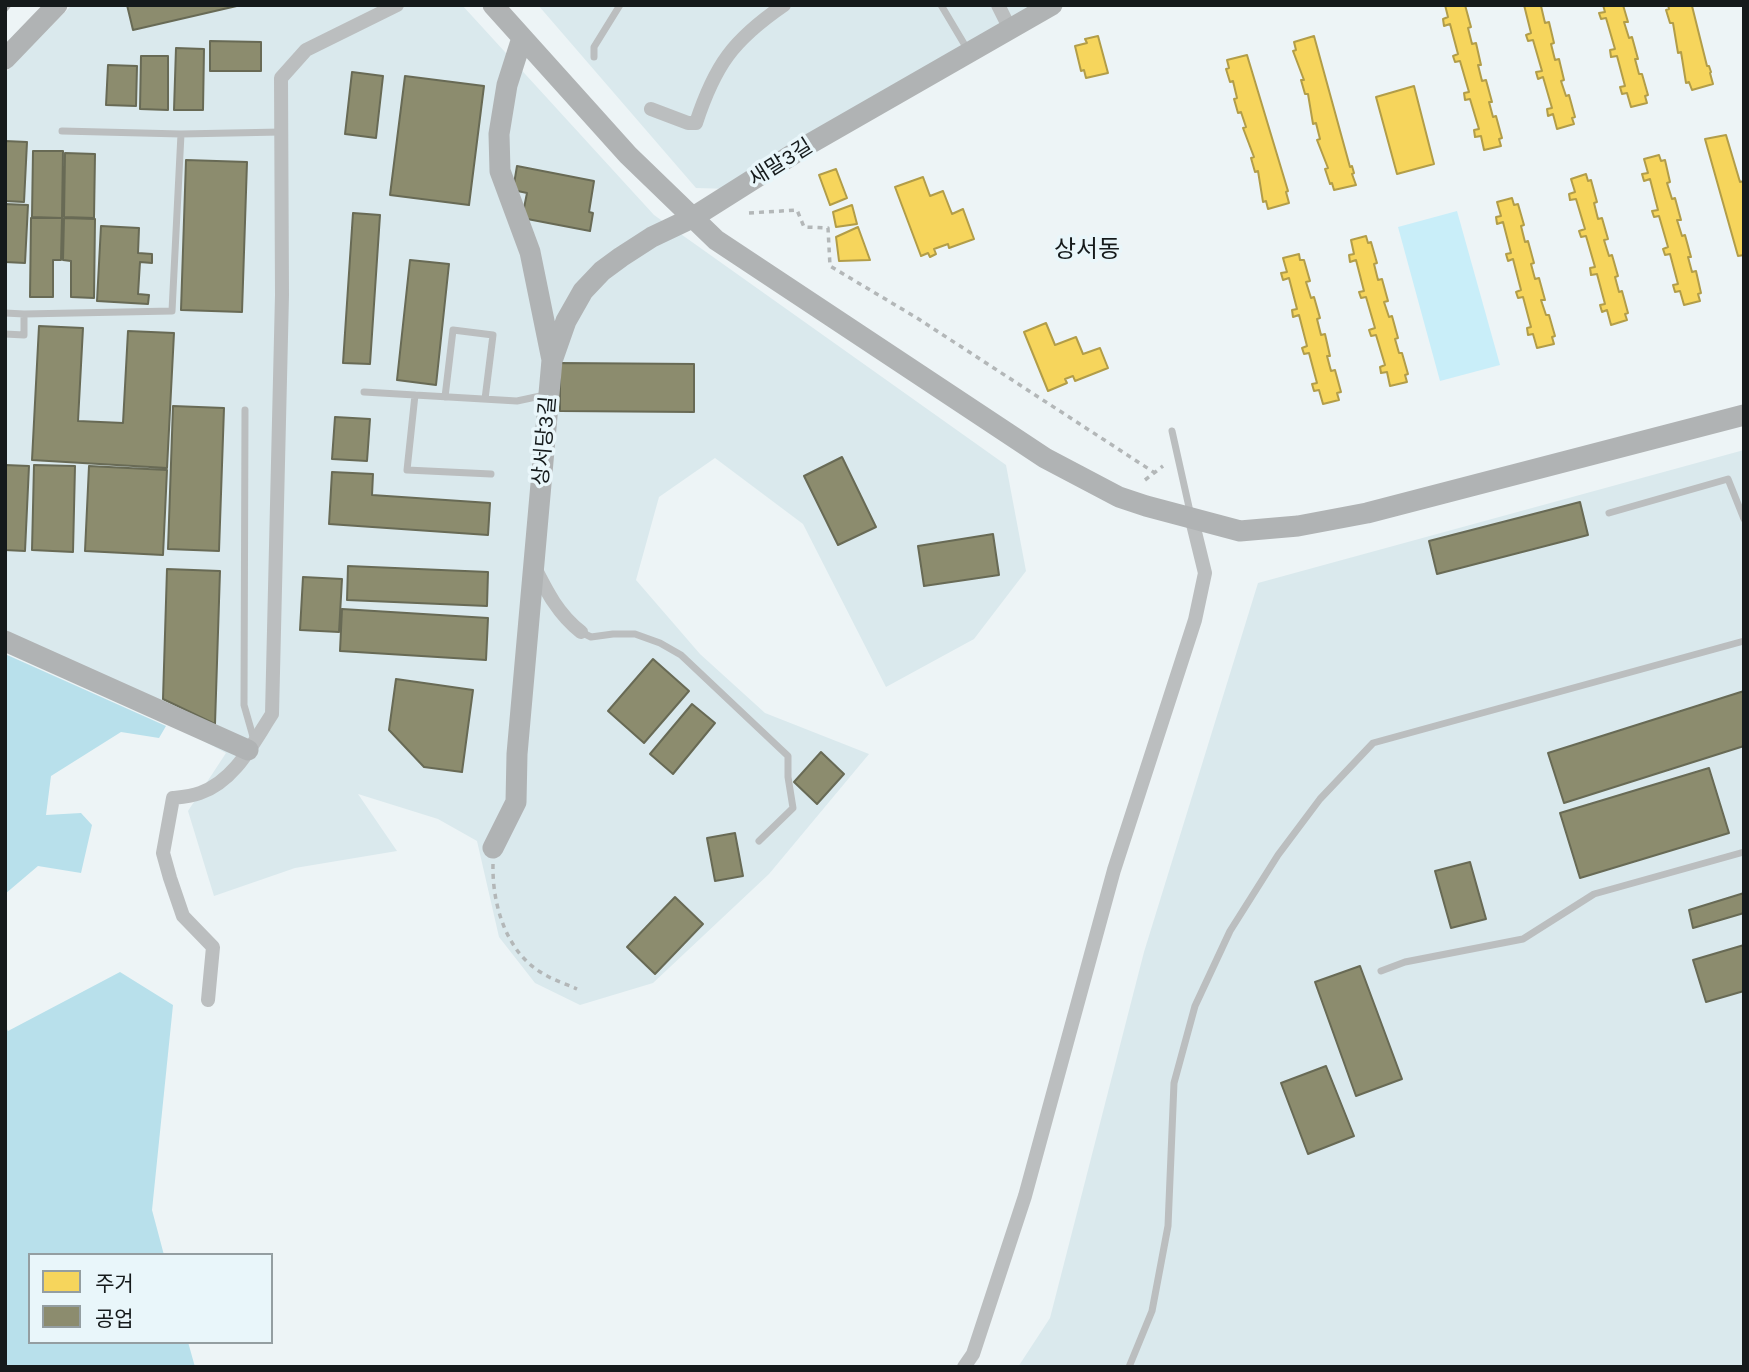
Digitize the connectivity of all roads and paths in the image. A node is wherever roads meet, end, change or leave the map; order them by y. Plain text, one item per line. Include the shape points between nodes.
1 (57, 5) edge
2 (397, 5) edge
3 (493, 5) edge
4 (620, 5) edge
5 (784, 5) edge
6 (942, 5) edge
7 (998, 5) edge
8 (1052, 5) edge
9 (1010, 29) junction
10 (522, 38) junction
11 (969, 52) junction
12 (594, 57) dead end
13 (5, 59) edge
14 (650, 109) dead end
15 (62, 131) dead end
16 (282, 132) junction
17 (181, 134) junction
18 (748, 214) dead end
19 (692, 218) junction
20 (5, 313) edge
21 (24, 314) junction
22 (5, 334) edge
23 (552, 360) junction
24 (364, 392) dead end
25 (549, 394) junction
26 (415, 395) junction
27 (445, 397) junction
28 (485, 399) junction
29 (245, 410) dead end
30 (1744, 415) edge
31 (1172, 431) dead end
32 (1163, 466) dead end
33 (1155, 473) junction
34 (491, 474) dead end
35 (1145, 480) dead end
36 (1609, 513) dead end
37 (1744, 519) edge
38 (1192, 520) junction
39 (534, 565) junction
40 (581, 632) joint
41 (5, 640) edge
42 (1744, 641) edge
43 (251, 745) junction
44 (759, 841) dead end
45 (493, 848) joint
46 (1744, 852) edge
47 (1381, 971) dead end
48 (577, 989) dead end
49 (208, 1000) dead end
50 (964, 1367) edge
51 (1129, 1367) edge

1 - 13 street
2 - 16 street via 306,50 281,78
3 - 10 street
4 - 12 lane via 594,47
5 - 14 street via 732,48 714,75 696,123
6 - 11 lane
7 - 9 street
8 - 9 street, 새말3길
9 - 11 street, 새말3길
10 - 19 street
10 - 23 street, 상서당3길 via 507,85 499,134 500,171 530,252
11 - 19 street, 새말3길
15 - 17 lane
16 - 17 lane
16 - 43 street via 272,714
17 - 21 lane via 172,311
18 - 33 path via 797,210 804,227 828,229 830,266
19 - 23 street, 새말3길 via 652,236 583,290
19 - 38 street via 716,240 1045,458 1119,497
20 - 21 lane
21 - 22 lane via 24,335
23 - 25 street, 상서당3길
24 - 26 lane
25 - 28 lane via 517,401
25 - 39 street, 상서당3길
26 - 27 lane
26 - 34 lane via 407,470
27 - 28 lane
27 - 28 lane via 453,330 493,335
29 - 43 lane via 244,705
30 - 38 street via 1367,513 1243,531
31 - 38 lane
32 - 33 path
33 - 35 path
36 - 37 lane via 1728,478
38 - 50 street via 1205,573 1195,620 1114,870 1025,1196 973,1354
39 - 40 street via 552,602
39 - 45 street, 상서당3길 via 516,802
40 - 44 lane via 591,637 635,634 681,655 789,756 793,808
41 - 43 street
42 - 51 lane via 1373,743 1320,799 1230,931 1195,1006 1174,1083 1168,1226 1152,1311
43 - 49 street via 224,780 201,793 173,798 163,853 183,916 213,947
45 - 48 path via 492,882 512,946 541,972
46 - 47 lane via 1594,894 1523,939 1405,962

